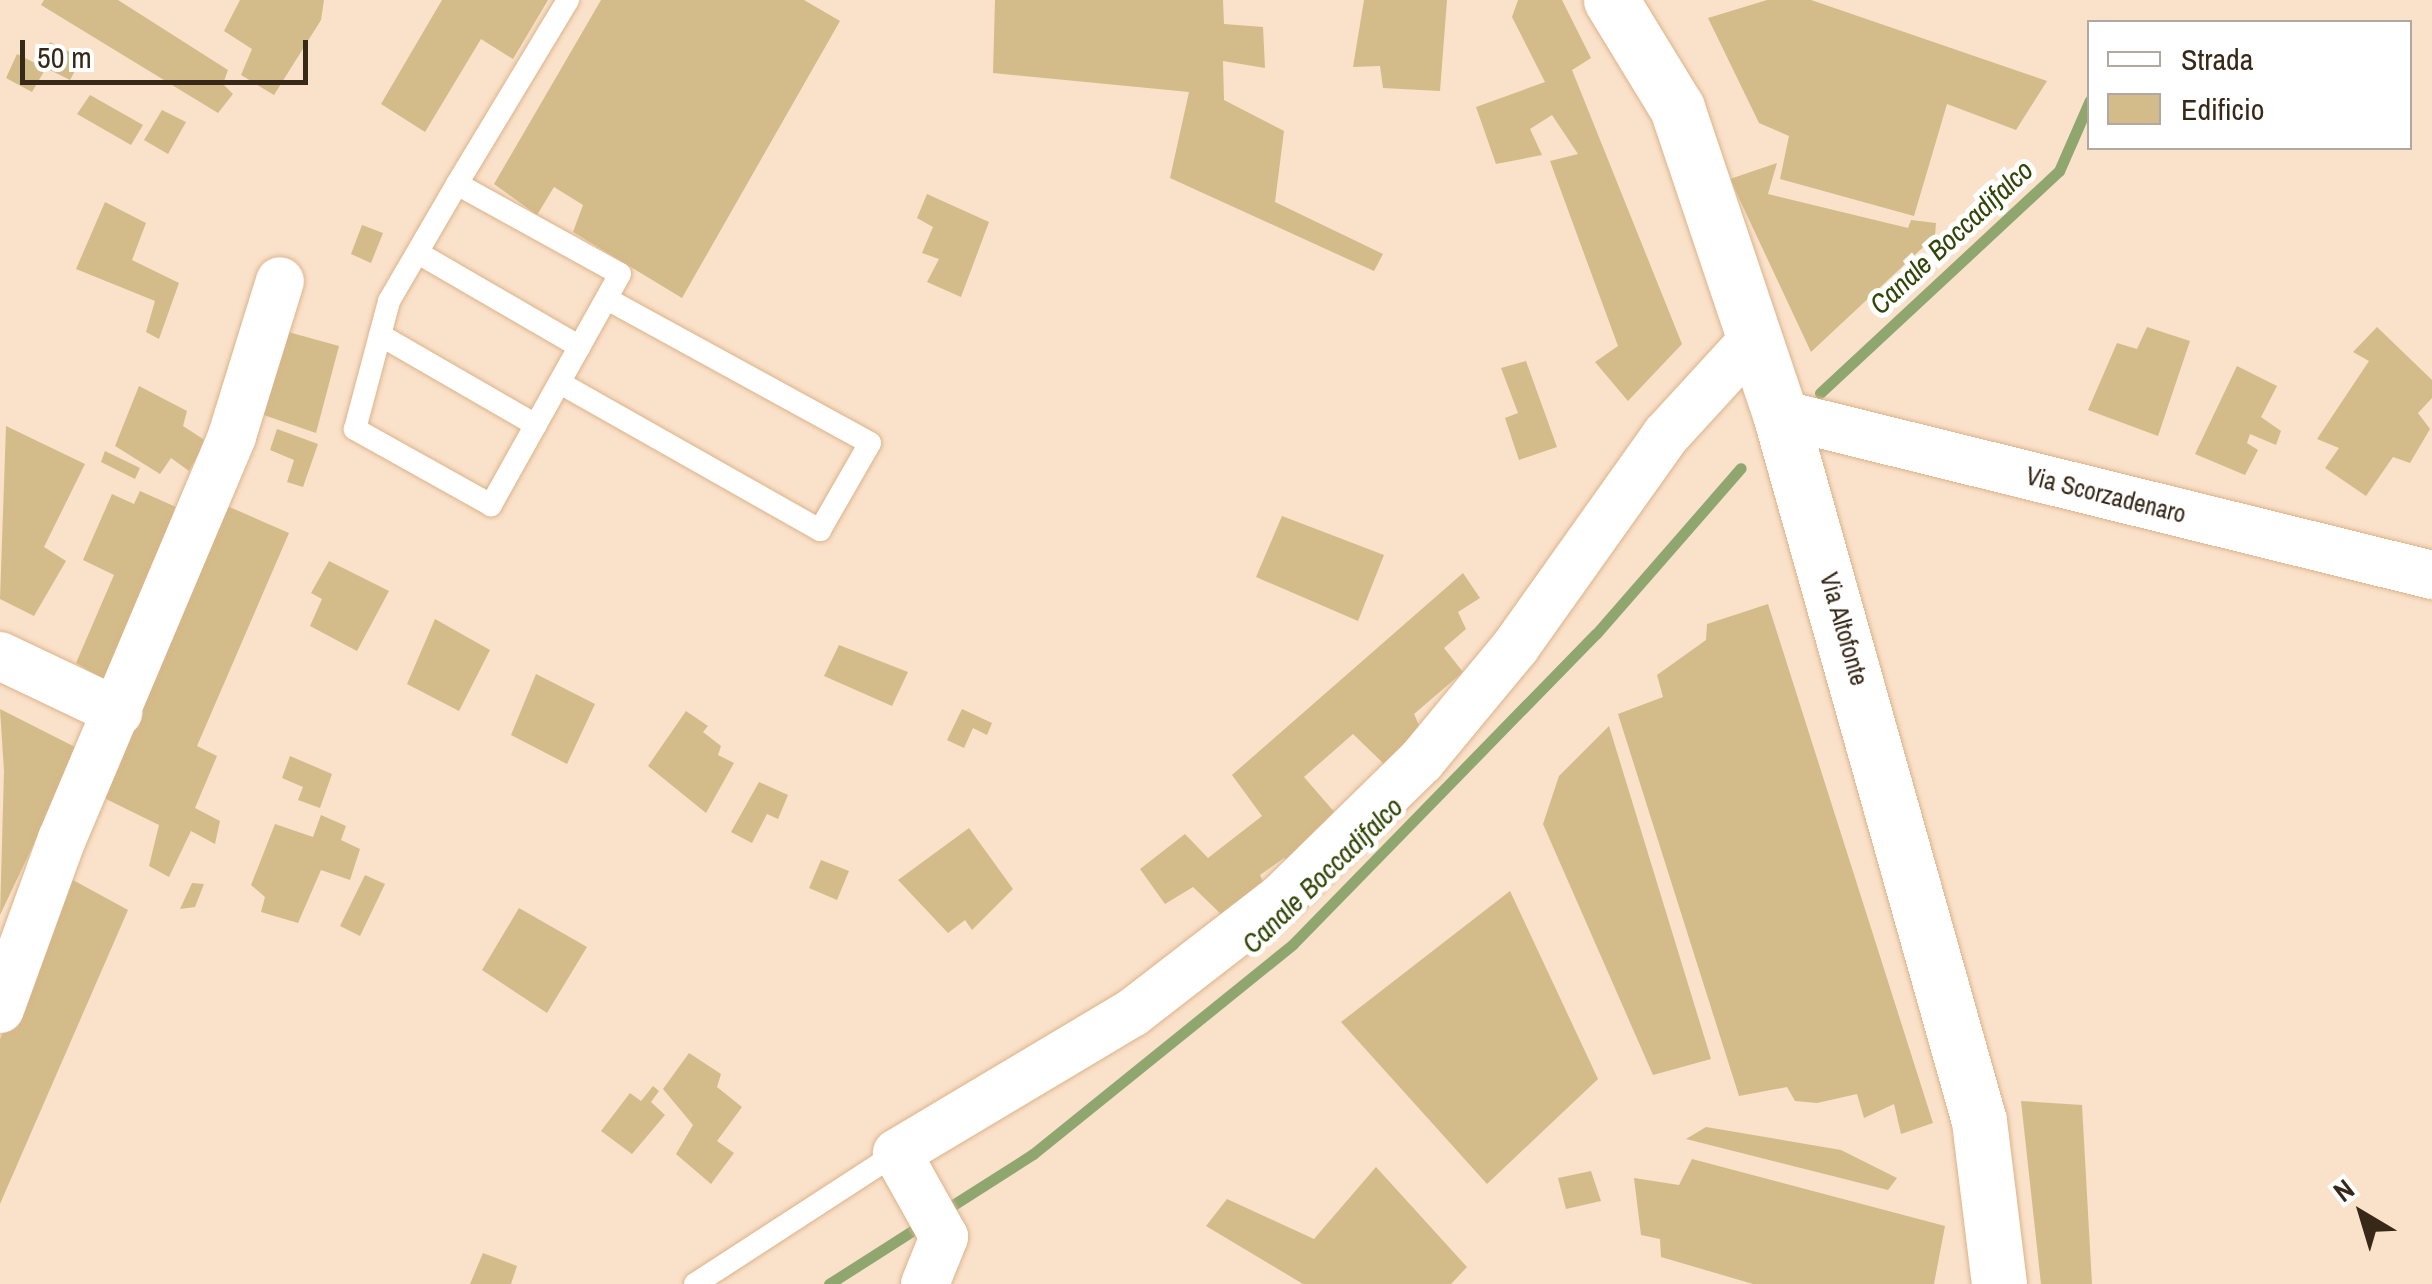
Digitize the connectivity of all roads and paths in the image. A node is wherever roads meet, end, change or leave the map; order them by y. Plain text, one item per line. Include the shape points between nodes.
1 (568, 0) edge
2 (1611, 0) edge
3 (457, 184) junction
4 (418, 253) junction
5 (280, 281) dead end
6 (607, 299) junction
7 (380, 335) junction
8 (1754, 338) junction
9 (580, 347) junction
10 (560, 383) junction
11 (1780, 414) junction
12 (536, 425) junction
13 (2432, 576) edge
14 (0, 656) edge
15 (118, 712) junction
16 (0, 1009) edge
17 (897, 1154) junction
18 (695, 1284) edge
19 (925, 1284) edge
20 (1999, 1284) edge

1 - 3 lane
2 - 8 street, Via Altofonte via 1677,108
3 - 4 lane
3 - 6 lane via 620,274
4 - 7 lane
4 - 9 lane
5 - 15 street via 232,436
6 - 9 lane
6 - 10 lane via 870,442 820,530
7 - 12 lane
7 - 12 lane via 355,429 491,505
8 - 11 street, Via Altofonte
8 - 17 street via 1666,436 1516,646 1421,762 1282,897 1132,1013
9 - 10 lane
10 - 12 lane
11 - 13 street, Via Scorzadenaro
11 - 20 street, Via Altofonte via 1979,1120
14 - 15 street
15 - 16 street
17 - 18 lane
17 - 19 street via 944,1237

